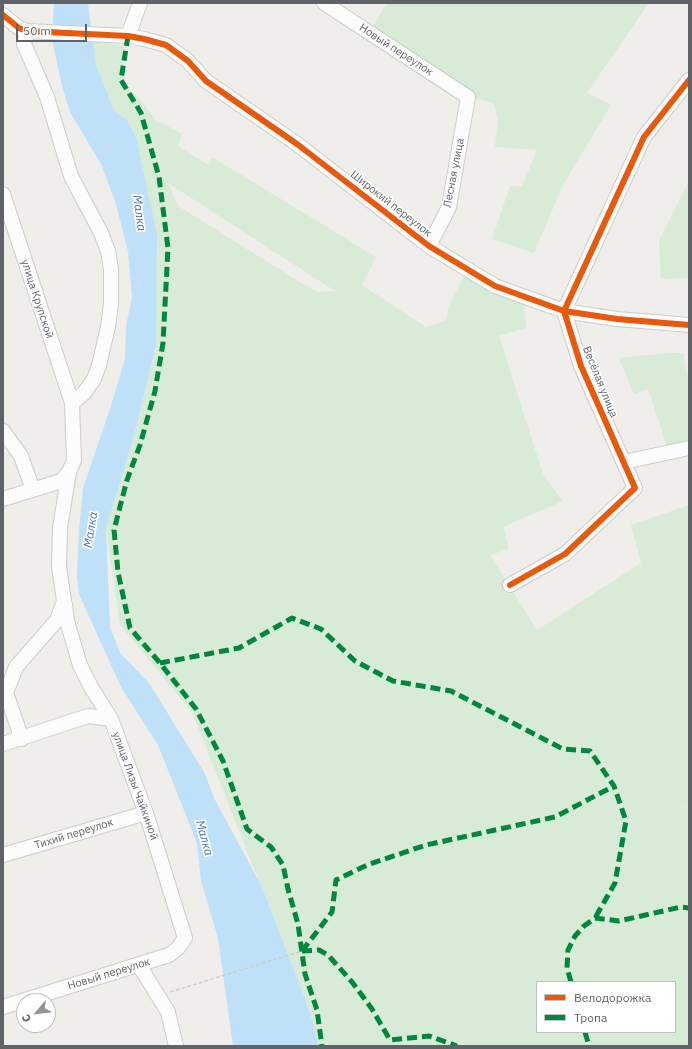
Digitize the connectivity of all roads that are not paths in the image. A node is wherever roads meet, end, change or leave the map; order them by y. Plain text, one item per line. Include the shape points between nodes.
1 (140, 3) edge
2 (324, 3) edge
3 (3, 15) edge
4 (27, 31) junction
5 (128, 36) junction
6 (689, 80) edge
7 (468, 97) joint
8 (3, 194) edge
9 (429, 246) junction
10 (564, 311) junction
11 (689, 325) edge
12 (72, 404) junction
13 (3, 431) edge
14 (689, 448) edge
15 (624, 462) junction
16 (65, 476) junction
17 (33, 490) junction
18 (3, 499) edge
19 (510, 585) dead end
20 (64, 601) junction
21 (110, 719) junction
22 (22, 738) junction
23 (3, 744) edge
24 (146, 813) junction
25 (3, 855) edge
26 (169, 955) joint
27 (139, 965) junction
28 (3, 1007) edge
29 (176, 1046) edge

1 - 5 street
2 - 7 street, Новый переулок
3 - 4 street
4 - 5 street, Широкий переулок
4 - 12 street via 24,44 47,97 70,176 101,233 111,269 111,304 99,365 94,379
5 - 9 street, Широкий переулок via 166,45 188,61 206,81 296,144
6 - 10 street via 644,137
7 - 9 street, Лесная улица via 450,207
8 - 12 street, улица Крупской
9 - 10 street, Широкий переулок via 495,286
10 - 11 street, Широкий переулок via 617,319
10 - 15 street, Весёлая улица via 581,366
12 - 16 street, улица Крупской via 74,460
13 - 17 street via 21,456
14 - 15 street
15 - 19 street, Весёлая улица via 635,488 565,554
16 - 17 street
16 - 20 street, улица Крупской via 59,566
17 - 18 street
20 - 21 street, улица Крупской via 80,665
20 - 22 street via 57,620 16,666 6,693
21 - 22 street, улица Лизы Чайкиной via 88,716
21 - 24 street, улица Лизы Чайкиной
22 - 23 street, улица Лизы Чайкиной
24 - 25 street, Тихий переулок
24 - 26 street, улица Лизы Чайкиной via 185,938
26 - 27 street, Новый переулок
27 - 28 street, Новый переулок
27 - 29 street via 168,1012

